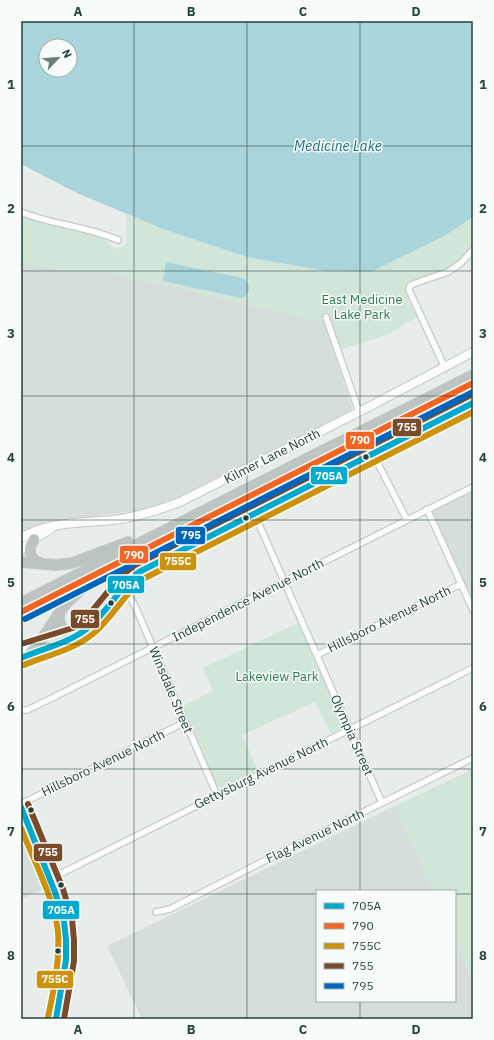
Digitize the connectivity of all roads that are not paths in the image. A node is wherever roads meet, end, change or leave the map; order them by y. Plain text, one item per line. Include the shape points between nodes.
1 (21, 212) edge
2 (118, 240) dead end
3 (473, 250) edge
4 (326, 316) dead end
5 (473, 352) edge
6 (445, 368) junction
7 (473, 375) edge
8 (473, 383) edge
9 (473, 403) edge
10 (359, 412) junction
11 (373, 454) junction
12 (473, 487) edge
13 (210, 508) junction
14 (427, 509) junction
15 (254, 514) junction
16 (406, 520) junction
17 (59, 525) junction
18 (21, 538) edge
19 (34, 539) junction
20 (165, 539) junction
21 (21, 550) edge
22 (21, 562) edge
23 (44, 564) junction
24 (284, 581) junction
25 (461, 584) junction
26 (120, 590) junction
27 (21, 603) edge
28 (473, 610) edge
29 (21, 612) edge
30 (59, 615) junction
31 (76, 636) junction
32 (37, 646) junction
33 (153, 648) junction
34 (23, 655) edge
35 (317, 655) junction
36 (473, 668) edge
37 (21, 710) edge
38 (185, 722) junction
39 (350, 729) junction
40 (473, 758) edge
41 (216, 795) junction
42 (382, 803) junction
43 (21, 804) edge
44 (21, 807) edge
45 (50, 879) junction
46 (156, 912) dead end
47 (56, 1019) edge

1 - 2 street
3 - 6 street via 448,272 413,284 409,290
4 - 10 street
5 - 6 street, Kilmer Lane North
6 - 10 street, Kilmer Lane North
7 - 13 highway
8 - 20 highway
9 - 11 street
10 - 17 street, Kilmer Lane North via 171,505 116,520
11 - 15 street
11 - 16 street
12 - 14 street, Independence Avenue North
13 - 23 highway via 83,560 65,564
13 - 27 highway
14 - 16 street, Independence Avenue North
14 - 25 street
15 - 24 street, Olympia Street
15 - 26 street via 139,572
16 - 24 street, Independence Avenue North
17 - 18 street, Kilmer Lane North via 42,528
17 - 19 street, Kilmer Lane North
19 - 21 street, Kilmer Lane North
19 - 23 highway via 30,548 31,558
20 - 29 highway
20 - 30 highway via 84,587
22 - 23 highway
24 - 33 street, Independence Avenue North
24 - 35 street, Olympia Street
25 - 28 street
25 - 35 street, Hillsboro Avenue North
26 - 31 street via 94,623
26 - 33 street, Winsdale Street via 135,606
30 - 31 highway via 58,621 62,628 68,634
30 - 32 highway
31 - 32 street
31 - 34 street
32 - 34 highway
33 - 37 street, Independence Avenue North via 27,710
33 - 38 street, Winsdale Street
35 - 39 street, Olympia Street
36 - 39 street, Gettysburg Avenue North
38 - 41 street, Winsdale Street
38 - 43 street, Hillsboro Avenue North
39 - 41 street, Gettysburg Avenue North
39 - 42 street, Olympia Street
40 - 42 street, Flag Avenue North
41 - 45 street, Gettysburg Avenue North
42 - 46 street, Flag Avenue North via 170,908
44 - 45 street
45 - 47 street via 61,909 66,939 65,968

